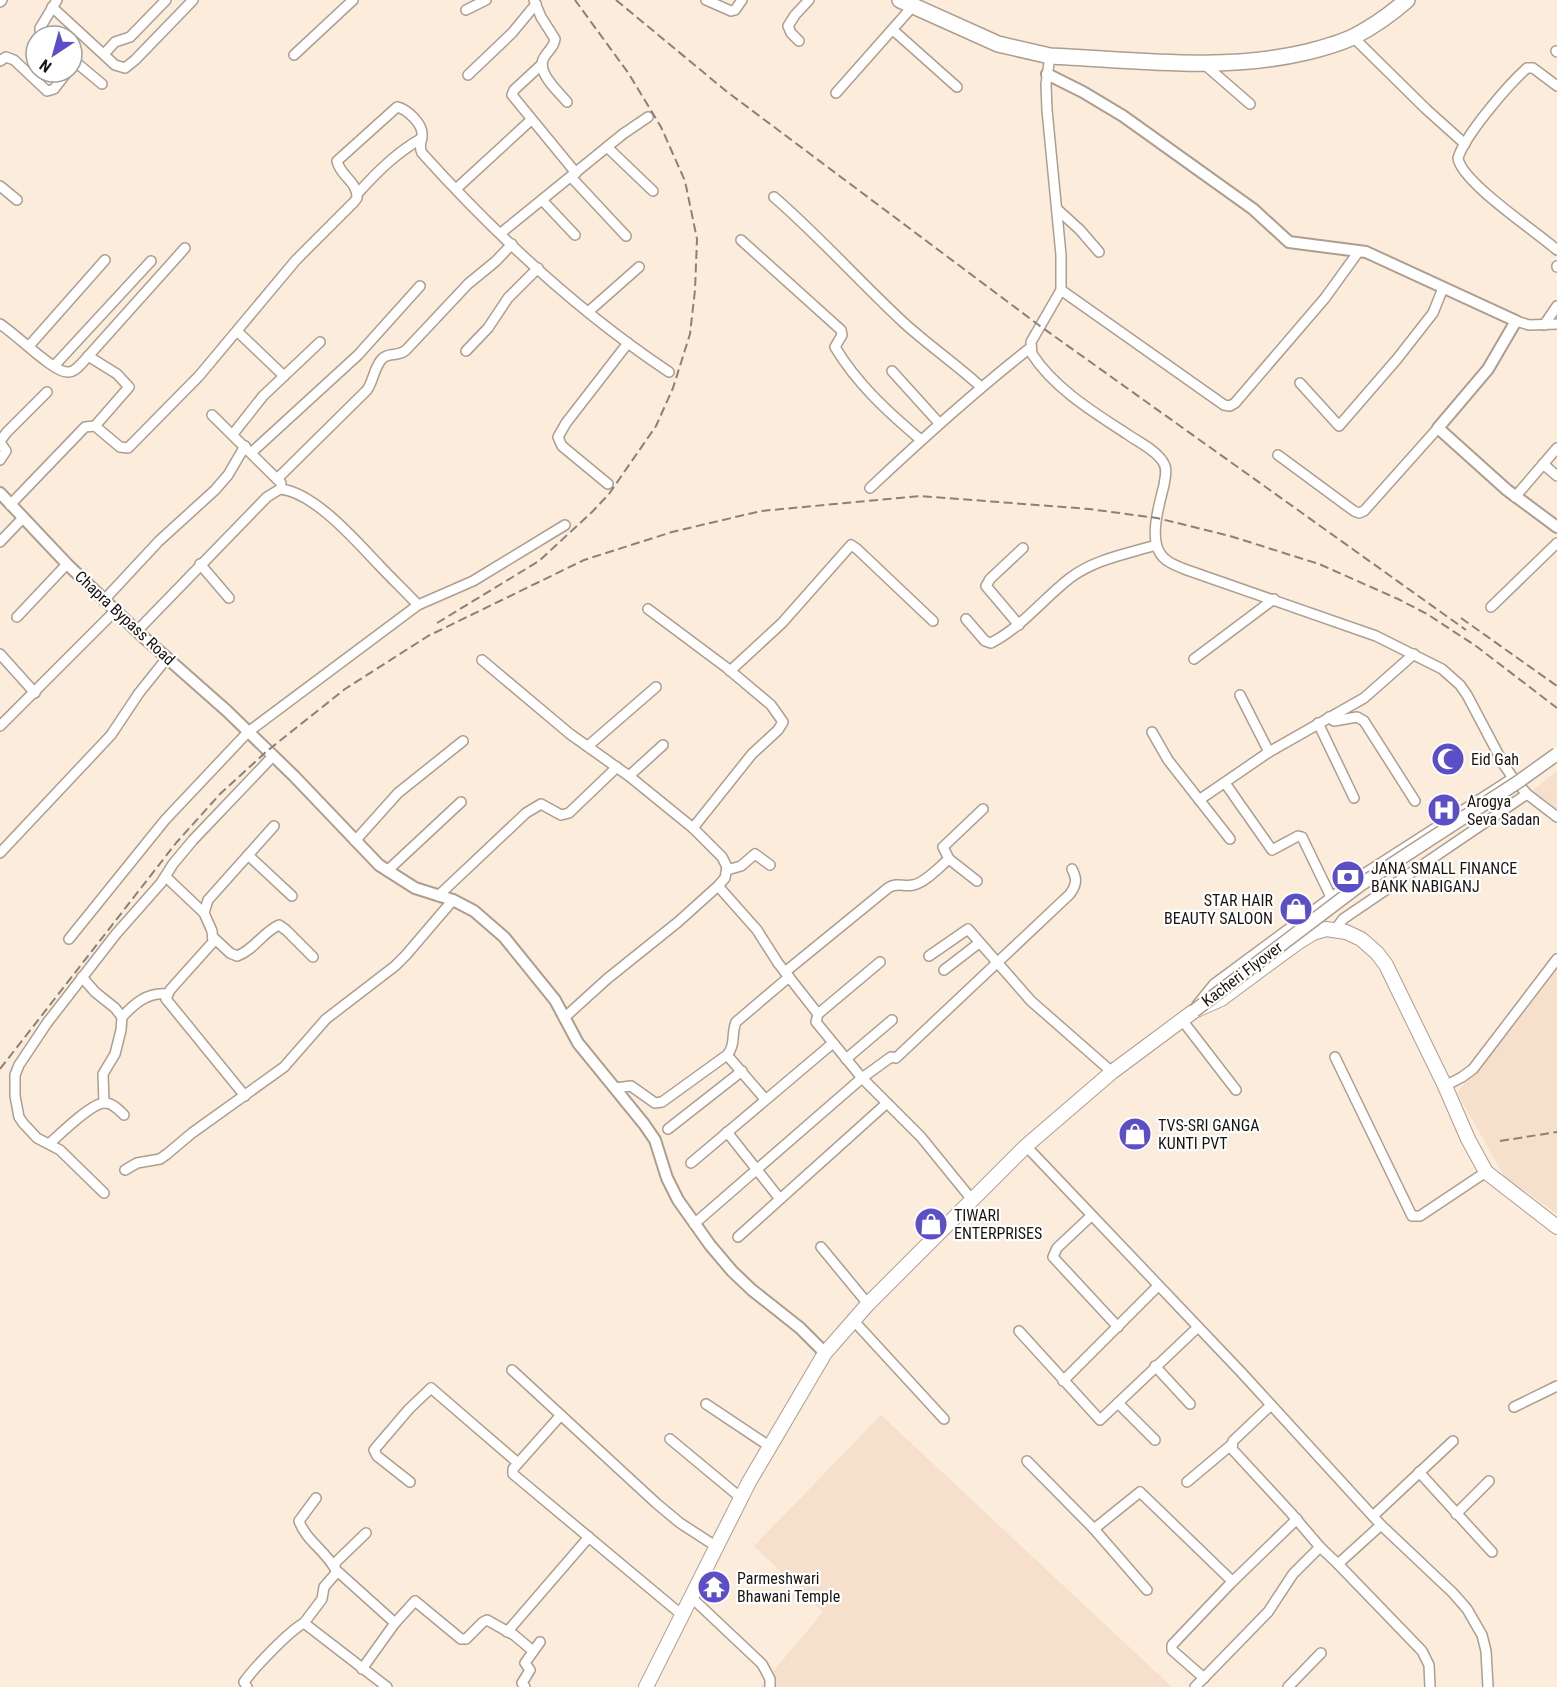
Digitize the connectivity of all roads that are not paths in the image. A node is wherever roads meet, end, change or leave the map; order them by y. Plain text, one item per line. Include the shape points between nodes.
1 (166, 0) edge
2 (193, 0) edge
3 (353, 0) edge
4 (486, 0) edge
5 (706, 0) edge
6 (742, 0) edge
7 (809, 0) edge
8 (1407, 0) edge
9 (535, 2) edge
10 (907, 3) edge
11 (54, 4) edge
12 (466, 10) dead end
13 (42, 24) edge
14 (893, 30) junction
15 (1353, 37) junction
16 (799, 41) dead end
17 (104, 54) junction
18 (294, 55) dead end
19 (2, 56) edge
20 (1050, 56) junction
21 (1204, 63) junction
22 (541, 65) junction
23 (24, 69) edge
24 (84, 70) edge
25 (1047, 74) junction
26 (468, 75) dead end
27 (40, 84) edge
28 (58, 84) edge
29 (102, 84) dead end
30 (1557, 86) edge
31 (957, 87) dead end
32 (836, 93) dead end
33 (567, 102) dead end
34 (1250, 104) dead end
35 (648, 117) dead end
36 (531, 120) junction
37 (422, 138) junction
38 (1465, 144) junction
39 (607, 147) junction
40 (573, 175) junction
41 (0, 186) edge
42 (456, 189) junction
43 (653, 191) dead end
44 (358, 193) junction
45 (774, 197) dead end
46 (17, 200) dead end
47 (542, 200) junction
48 (1057, 209) junction
49 (501, 233) junction
50 (575, 235) dead end
51 (626, 236) dead end
52 (741, 240) dead end
53 (513, 244) junction
54 (185, 248) dead end
55 (1557, 250) edge
56 (1359, 251) junction
57 (1099, 252) dead end
58 (105, 261) dead end
59 (151, 261) dead end
60 (639, 267) dead end
61 (538, 268) junction
62 (420, 286) dead end
63 (1443, 288) junction
64 (1061, 290) junction
65 (1557, 306) edge
66 (588, 312) junction
67 (1516, 321) junction
68 (0, 324) edge
69 (1557, 324) edge
70 (1544, 325) junction
71 (237, 331) junction
72 (320, 342) dead end
73 (628, 343) junction
74 (29, 346) junction
75 (1030, 348) junction
76 (466, 351) dead end
77 (88, 356) junction
78 (54, 366) junction
79 (892, 371) dead end
80 (669, 372) dead end
81 (284, 376) junction
82 (1300, 383) dead end
83 (981, 387) junction
84 (47, 392) dead end
85 (212, 415) dead end
86 (939, 423) junction
87 (94, 426) junction
88 (1438, 428) junction
89 (233, 434) junction
90 (921, 440) junction
91 (0, 441) edge
92 (1557, 448) edge
93 (248, 449) junction
94 (1278, 455) dead end
95 (0, 460) edge
96 (1543, 464) junction
97 (1557, 476) edge
98 (277, 479) junction
99 (608, 484) dead end
100 (870, 488) dead end
101 (286, 489) junction
102 (0, 493) edge
103 (1515, 497) junction
104 (10, 505) junction
105 (22, 519) junction
106 (565, 525) dead end
107 (1557, 527) edge
108 (0, 542) edge
109 (1557, 543) edge
110 (1156, 545) junction
111 (1023, 548) dead end
112 (67, 564) junction
113 (200, 564) junction
114 (229, 598) dead end
115 (1274, 599) junction
116 (105, 600) junction
117 (418, 605) junction
118 (1491, 607) dead end
119 (648, 609) dead end
120 (116, 610) junction
121 (17, 617) dead end
122 (966, 620) dead end
123 (933, 621) dead end
124 (1019, 625) junction
125 (137, 631) junction
126 (0, 654) edge
127 (1414, 654) junction
128 (167, 658) junction
129 (1194, 659) dead end
130 (482, 660) dead end
131 (730, 671) junction
132 (656, 687) dead end
133 (35, 693) junction
134 (1240, 695) dead end
135 (1329, 717) junction
136 (1318, 723) junction
137 (0, 726) edge
138 (1152, 732) dead end
139 (252, 735) junction
140 (463, 741) dead end
141 (663, 745) dead end
142 (588, 746) junction
143 (1269, 752) junction
144 (1557, 754) edge
145 (273, 756) junction
146 (617, 767) junction
147 (629, 776) junction
148 (1513, 778) junction
149 (1225, 783) junction
150 (1527, 794) junction
151 (1354, 798) dead end
152 (1199, 800) junction
153 (1415, 801) dead end
154 (461, 802) dead end
155 (983, 808) dead end
156 (1557, 816) edge
157 (274, 825) dead end
158 (693, 828) junction
159 (1230, 839) dead end
160 (356, 841) junction
161 (0, 853) edge
162 (248, 855) junction
163 (950, 859) junction
164 (770, 865) dead end
165 (1072, 869) dead end
166 (727, 870) junction
167 (387, 871) junction
168 (166, 877) junction
169 (977, 881) dead end
170 (718, 886) junction
171 (292, 896) dead end
172 (438, 896) junction
173 (1331, 897) junction
174 (453, 900) junction
175 (204, 913) junction
176 (1335, 930) junction
177 (214, 938) junction
178 (69, 939) dead end
179 (979, 943) junction
180 (929, 956) dead end
181 (313, 957) dead end
182 (1557, 959) edge
183 (880, 962) dead end
184 (997, 964) junction
185 (944, 970) dead end
186 (787, 974) junction
187 (82, 977) junction
188 (166, 994) junction
189 (1194, 1011) junction
190 (818, 1014) junction
191 (122, 1017) junction
192 (564, 1018) junction
193 (891, 1020) dead end
194 (1182, 1020) junction
195 (832, 1043) junction
196 (728, 1055) junction
197 (1335, 1057) dead end
198 (846, 1059) junction
199 (742, 1071) junction
200 (1112, 1072) junction
201 (862, 1078) junction
202 (1444, 1086) junction
203 (615, 1088) junction
204 (1236, 1090) dead end
205 (246, 1096) junction
206 (765, 1099) junction
207 (104, 1103) junction
208 (887, 1103) junction
209 (124, 1115) dead end
210 (668, 1129) dead end
211 (727, 1132) junction
212 (50, 1143) junction
213 (1026, 1146) junction
214 (691, 1163) dead end
215 (125, 1170) dead end
216 (756, 1170) junction
217 (1486, 1172) junction
218 (104, 1193) dead end
219 (780, 1199) junction
220 (973, 1201) junction
221 (1091, 1216) junction
222 (694, 1224) junction
223 (1557, 1227) edge
224 (738, 1237) dead end
225 (821, 1247) dead end
226 (1158, 1286) junction
227 (868, 1304) junction
228 (854, 1320) junction
229 (1118, 1327) junction
230 (1198, 1327) junction
231 (1019, 1331) dead end
232 (825, 1353) junction
233 (1155, 1366) junction
234 (512, 1370) dead end
235 (1063, 1381) junction
236 (1557, 1386) edge
237 (1118, 1403) junction
238 (706, 1404) dead end
239 (1190, 1404) dead end
240 (1271, 1405) junction
241 (1514, 1407) dead end
242 (561, 1415) junction
243 (944, 1419) dead end
244 (670, 1439) dead end
245 (1155, 1440) dead end
246 (1453, 1441) dead end
247 (1231, 1445) junction
248 (769, 1446) junction
249 (1028, 1461) dead end
250 (518, 1463) junction
251 (1419, 1472) junction
252 (1489, 1481) dead end
253 (410, 1482) dead end
254 (1187, 1482) dead end
255 (316, 1497) dead end
256 (741, 1498) junction
257 (1456, 1514) junction
258 (1372, 1516) junction
259 (1297, 1519) junction
260 (1381, 1525) junction
261 (1095, 1529) junction
262 (366, 1533) dead end
263 (589, 1537) junction
264 (717, 1547) junction
265 (1320, 1547) junction
266 (1492, 1552) dead end
267 (1338, 1564) junction
268 (335, 1569) junction
269 (1232, 1581) junction
270 (1147, 1590) dead end
271 (692, 1597) junction
272 (682, 1616) junction
273 (304, 1623) junction
274 (395, 1623) junction
275 (507, 1632) junction
276 (540, 1642) dead end
277 (533, 1651) junction
278 (1321, 1653) dead end
279 (362, 1669) junction
280 (1204, 1677) junction
281 (247, 1687) edge
282 (387, 1687) edge
283 (525, 1687) edge
284 (646, 1687) edge
285 (770, 1687) edge
286 (1194, 1687) edge
287 (1288, 1687) edge
288 (1431, 1687) edge
289 (1488, 1687) edge

1 - 17 street via 130,37 116,42
2 - 17 street via 127,68 119,68
3 - 18 street
4 - 12 street
5 - 6 street via 731,11
7 - 16 street via 788,26
8 - 15 highway
9 - 22 street via 555,39
9 - 26 street via 512,33
10 - 14 street
10 - 20 highway via 998,44
11 - 13 street
11 - 17 street
14 - 31 street
14 - 32 street
15 - 21 highway via 1329,47 1263,61
15 - 38 street
19 - 23 street
20 - 21 highway
20 - 25 street
21 - 34 street
22 - 33 street
22 - 36 street via 512,92
24 - 29 street
25 - 48 street
25 - 56 street via 1123,116 1253,209 1289,242
27 - 28 street via 47,91
30 - 38 street via 1533,68 1527,68 1492,106
35 - 39 street
36 - 40 street
36 - 42 street
37 - 42 street via 422,153
37 - 44 street via 387,162
37 - 44 street via 421,129 405,110 397,107 387,114 337,162
38 - 55 street via 1458,158 1466,173
39 - 40 street
39 - 43 street
40 - 47 street
40 - 51 street
41 - 46 street
42 - 49 street
44 - 71 street
45 - 83 street via 902,321
47 - 49 street
47 - 50 street
48 - 57 street
48 - 64 street
49 - 53 street
52 - 90 street via 841,330 835,346 859,382
53 - 61 street
53 - 98 street via 468,284 406,350 382,359 367,390
54 - 77 street
56 - 63 street
56 - 64 street via 1325,298 1230,406
58 - 74 street
59 - 78 street
60 - 66 street
61 - 66 street
61 - 76 street via 508,298
62 - 93 street via 358,355
63 - 67 street
63 - 82 street via 1433,313 1340,426
64 - 75 street
65 - 70 street
66 - 73 street
67 - 70 street via 1529,326
67 - 88 street via 1488,369
68 - 74 street
69 - 70 street
71 - 81 street
71 - 87 street via 167,411 128,448 120,447
72 - 81 street
73 - 80 street
73 - 99 street via 558,438 562,446
74 - 78 street
75 - 83 street
75 - 110 street via 1037,363 1085,406 1164,463 1166,474
77 - 78 street via 72,371
77 - 87 street via 117,374 129,387
79 - 86 street
81 - 89 street
83 - 86 street
84 - 91 street
85 - 89 street
86 - 90 street
87 - 104 street via 80,431
88 - 94 street via 1359,513
88 - 103 street
89 - 93 street
90 - 100 street
91 - 95 street via 6,451
92 - 96 street
93 - 98 street
93 - 116 street via 209,496 167,533
96 - 97 street
96 - 103 street
98 - 101 street
101 - 113 street via 267,497
101 - 117 street via 337,521
102 - 104 street, Chapra Bypass Road
103 - 107 street
104 - 105 street, Chapra Bypass Road
105 - 108 street
105 - 112 street, Chapra Bypass Road
106 - 117 street via 473,581
109 - 118 street
110 - 115 street via 1164,558 1174,564
110 - 124 street via 1089,566
111 - 124 street via 986,586
112 - 116 street, Chapra Bypass Road
112 - 121 street
113 - 114 street
113 - 125 street
115 - 127 street
115 - 129 street
116 - 120 street, Chapra Bypass Road
117 - 139 street
119 - 131 street
120 - 125 street, Chapra Bypass Road
120 - 133 street
122 - 124 street via 989,643
123 - 131 street via 851,545 782,623
125 - 128 street, Chapra Bypass Road
126 - 133 street
127 - 135 street via 1364,698
127 - 148 street via 1442,669 1460,685
128 - 139 street, Chapra Bypass Road
128 - 161 street via 111,735
130 - 142 street
131 - 158 street via 771,705 783,722
132 - 142 street
133 - 137 street
134 - 143 street
135 - 136 street
135 - 153 street via 1334,721 1357,717 1364,721
136 - 143 street
136 - 151 street
138 - 152 street
139 - 145 street, Chapra Bypass Road
139 - 178 street via 165,820
140 - 160 street via 404,788
141 - 147 street
142 - 146 street
143 - 149 street
144 - 189 main road, Kacheri Flyover, bridge via 1360,885
145 - 160 street, Chapra Bypass Road
145 - 168 street via 193,840
146 - 147 street
146 - 172 street via 569,813 561,815 541,804 526,813
147 - 158 street
148 - 150 street
148 - 173 street
149 - 152 street
149 - 173 street via 1272,850 1302,837
150 - 156 street
150 - 176 street via 1343,918
152 - 159 street
154 - 167 street
155 - 163 street via 944,845
157 - 162 street
158 - 166 street via 722,857
160 - 167 street, Chapra Bypass Road
162 - 171 street
162 - 175 street via 208,900
163 - 169 street
163 - 186 street via 919,883 888,888
164 - 166 street via 755,854 741,866
165 - 184 street via 1076,883 1070,894
166 - 170 street
167 - 172 street, Chapra Bypass Road
168 - 175 street
168 - 187 street
170 - 186 street via 757,930
170 - 192 street
172 - 174 street, Chapra Bypass Road
173 - 189 street via 1214,984
174 - 192 street, Chapra Bypass Road via 474,911 504,937 555,1000
174 - 205 street via 395,966 326,1019 291,1060
175 - 177 street
176 - 189 main road via 1313,933 1221,999
176 - 202 main road via 1368,943 1381,959
177 - 181 street via 237,956 279,926
177 - 188 street
179 - 180 street via 968,929
179 - 184 street
179 - 185 street
182 - 202 street via 1473,1069
183 - 190 street
184 - 200 street via 1053,1023
184 - 201 street via 896,1058 891,1057
186 - 190 street
186 - 196 street via 736,1023
187 - 191 street
187 - 212 street via 31,1045 15,1075 19,1117 37,1138
188 - 191 street via 146,997
188 - 205 street via 168,1003
189 - 194 main road
190 - 195 street via 816,1022
191 - 207 street via 116,1054 103,1074
192 - 203 street, Chapra Bypass Road via 578,1043
193 - 198 street
194 - 200 main road
194 - 204 street
195 - 198 street
195 - 206 street
196 - 199 street
196 - 203 street via 659,1103 631,1086
197 - 217 street via 1414,1217
198 - 201 street
199 - 206 street
199 - 210 street
200 - 213 main road
201 - 208 street
201 - 216 street
202 - 217 main road
203 - 222 street, Chapra Bypass Road via 655,1140 667,1178
205 - 215 street via 160,1159 137,1163
206 - 211 street
207 - 209 street
207 - 212 street
208 - 219 street
208 - 220 street
211 - 214 street
211 - 216 street
212 - 218 street
213 - 220 main road
213 - 221 street
216 - 219 street
216 - 222 street
217 - 223 main road
219 - 224 street
220 - 227 main road
221 - 226 street
221 - 229 street via 1057,1248 1053,1257
222 - 232 street, Chapra Bypass Road via 732,1271
225 - 227 street
226 - 229 street
226 - 230 street
227 - 228 main road
228 - 232 main road
228 - 243 street
229 - 235 street
230 - 233 street
230 - 240 street
231 - 235 street
232 - 248 main road
233 - 237 street
233 - 239 street
234 - 242 street
235 - 237 street via 1098,1420
236 - 241 street
237 - 245 street
238 - 248 street
240 - 247 street
240 - 258 street
242 - 250 street
242 - 264 street via 656,1503
244 - 256 street
246 - 251 street
247 - 254 street
247 - 259 street via 1235,1454
248 - 256 main road
249 - 261 street
250 - 253 street via 431,1388 374,1450
250 - 263 street via 512,1471 515,1476
251 - 257 street
251 - 258 street
252 - 257 street
255 - 268 street via 299,1521
256 - 264 main road
257 - 266 street
258 - 260 street
259 - 265 street
259 - 269 street
260 - 267 street
260 - 289 street via 1453,1593 1476,1623 1486,1651
261 - 269 street via 1140,1492
261 - 270 street
262 - 268 street
263 - 272 street
263 - 275 street
264 - 271 main road
265 - 267 street
265 - 280 street via 1293,1574 1268,1612
267 - 288 street via 1422,1651 1429,1665
268 - 273 street via 322,1599
268 - 274 street
269 - 280 street via 1171,1647
271 - 272 main road
271 - 285 street via 762,1664
272 - 284 main road
273 - 279 street
273 - 281 street via 254,1670 244,1682
274 - 275 street via 415,1601 463,1640 486,1620
274 - 279 street
275 - 277 street
276 - 277 street
277 - 283 street via 525,1663 530,1670 522,1683
278 - 287 street
279 - 282 street
280 - 286 street

